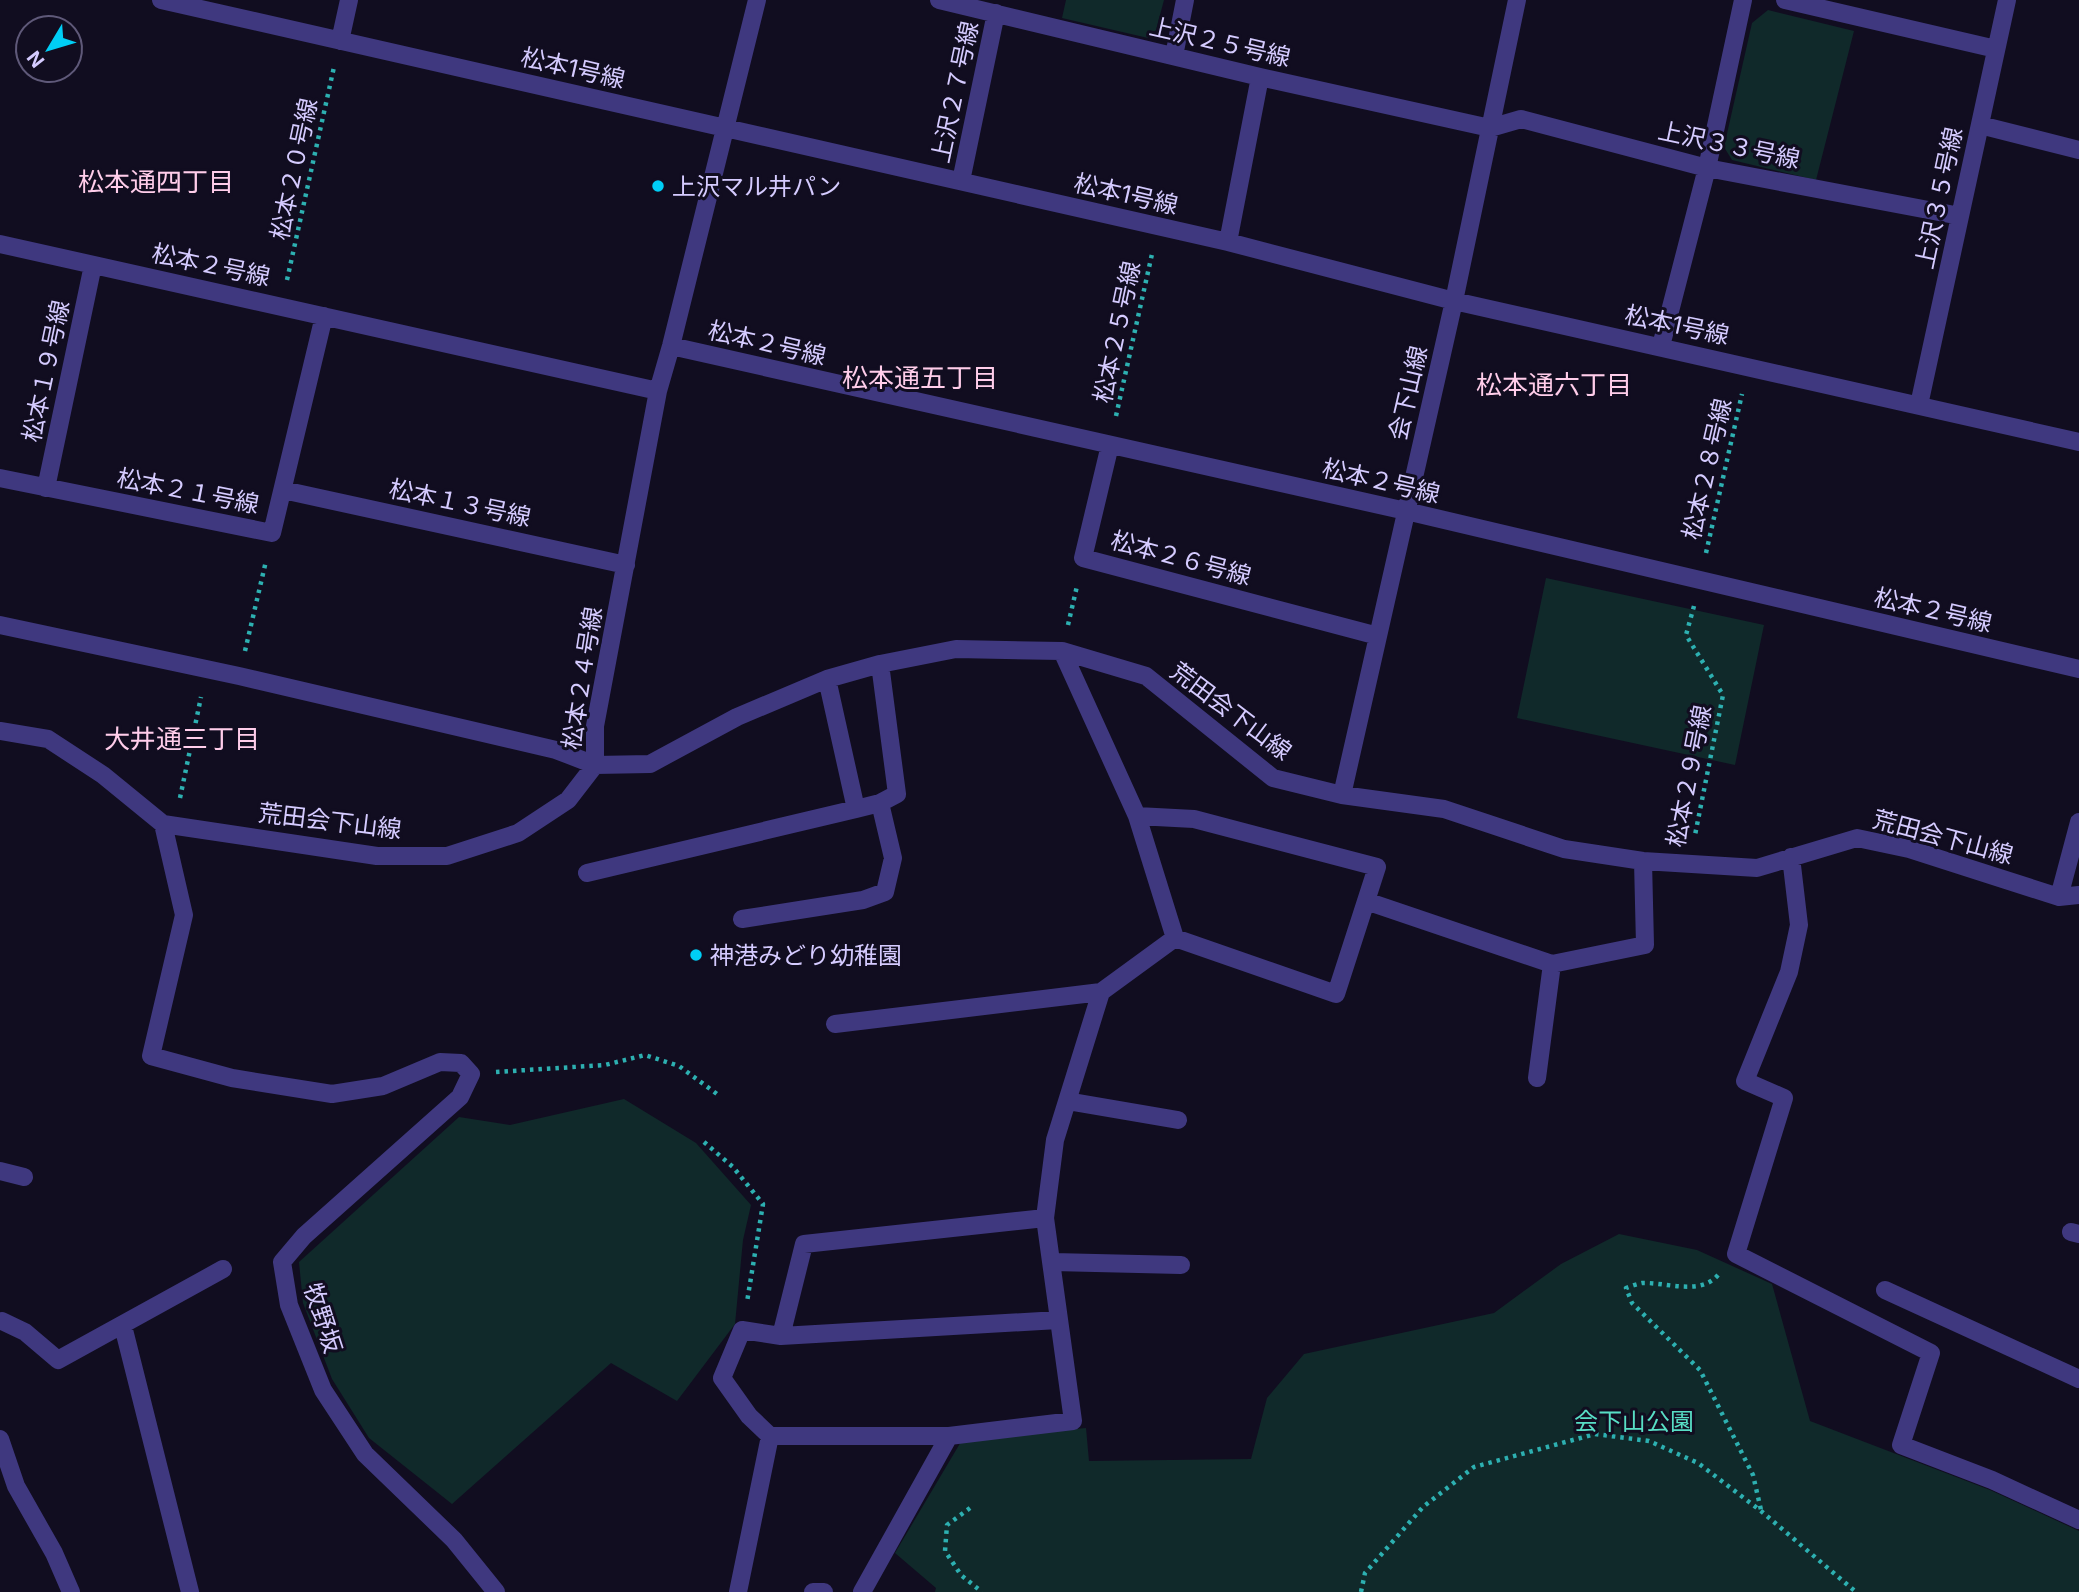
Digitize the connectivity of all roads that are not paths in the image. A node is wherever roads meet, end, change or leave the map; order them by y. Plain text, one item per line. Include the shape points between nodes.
1 (161, 0) edge
2 (349, 0) edge
3 (757, 0) edge
4 (939, 0) edge
5 (1185, 0) edge
6 (1517, 0) edge
7 (1742, 0) edge
8 (1785, 0) edge
9 (2007, 0) edge
10 (996, 13) junction
11 (340, 41) junction
12 (1996, 49) junction
13 (1174, 57) junction
14 (1260, 77) junction
15 (1980, 125) junction
16 (725, 128) junction
17 (1490, 128) junction
18 (2079, 150) edge
19 (1707, 168) junction
20 (961, 181) junction
21 (1960, 216) junction
22 (1227, 242) junction
23 (0, 244) edge
24 (93, 265) junction
25 (1454, 302) junction
26 (324, 316) junction
27 (671, 346) junction
28 (1661, 346) junction
29 (658, 391) junction
30 (1919, 405) junction
31 (2079, 442) edge
32 (1110, 445) junction
33 (0, 478) edge
34 (46, 488) junction
35 (283, 490) junction
36 (1406, 511) junction
37 (626, 565) junction
38 (0, 625) edge
39 (1378, 636) junction
40 (1062, 651) junction
41 (880, 663) junction
42 (2079, 669) edge
43 (827, 679) junction
44 (0, 731) edge
45 (595, 765) junction
46 (1342, 795) junction
47 (880, 803) junction
48 (856, 809) junction
49 (1137, 816) junction
50 (2079, 822) edge
51 (169, 825) junction
52 (1791, 857) junction
53 (1643, 861) junction
54 (587, 873) dead end
55 (2079, 895) edge
56 (2059, 897) junction
57 (1366, 901) junction
58 (742, 919) dead end
59 (1175, 938) junction
60 (1552, 964) junction
61 (1101, 992) junction
62 (835, 1024) dead end
63 (1537, 1078) dead end
64 (1067, 1101) junction
65 (1178, 1120) dead end
66 (0, 1171) edge
67 (24, 1177) dead end
68 (1045, 1218) junction
69 (1053, 1262) junction
70 (1181, 1265) dead end
71 (223, 1269) dead end
72 (1885, 1290) dead end
73 (1058, 1320) junction
74 (1, 1323) edge
75 (122, 1326) junction
76 (780, 1336) junction
77 (2079, 1378) edge
78 (770, 1436) junction
79 (948, 1436) junction
80 (0, 1439) edge
81 (8, 1489) edge
82 (2079, 1520) edge
83 (71, 1592) edge
84 (190, 1592) edge
85 (496, 1592) edge
86 (738, 1592) edge
87 (813, 1592) edge
88 (824, 1592) edge
89 (862, 1592) edge

1 - 11 street, 松本1号線
2 - 11 street
3 - 16 street, 松本２４号線
4 - 10 street, 上沢２５号線
5 - 13 street
6 - 17 street, 会下山線
7 - 19 street
8 - 12 street
9 - 12 street, 上沢３５号線
10 - 13 street, 上沢２５号線
10 - 20 street, 上沢２７号線
11 - 16 street, 松本1号線
12 - 15 street, 上沢３５号線
13 - 14 street, 上沢２５号線
14 - 17 street, 上沢２５号線
14 - 22 street
15 - 18 street
15 - 21 street, 上沢３５号線
16 - 20 street, 松本1号線
16 - 27 street, 松本２４号線
17 - 19 street, 上沢３３号線 via 1521,119
17 - 25 street, 会下山線
19 - 21 street, 上沢３３号線
19 - 28 street
20 - 22 street, 松本1号線
21 - 30 street, 上沢３５号線
22 - 25 street, 松本1号線
23 - 24 street, 松本２号線
24 - 26 street, 松本２号線
24 - 34 street, 松本１９号線
25 - 28 street, 松本1号線
25 - 36 street, 会下山線
26 - 29 street, 松本２号線
26 - 35 street, 松本２１号線
27 - 29 street, 松本２４号線
27 - 32 street, 松本２号線
28 - 30 street, 松本1号線
29 - 37 street, 松本２４号線
30 - 31 street, 松本1号線
32 - 36 street, 松本２号線
32 - 39 street, 松本２６号線 via 1083,558
33 - 34 street, 松本２１号線
34 - 35 street, 松本２１号線 via 272,533
35 - 37 street, 松本１３号線
36 - 39 street, 会下山線
36 - 42 street, 松本２号線
37 - 45 street, 松本２４号線 via 595,726
38 - 45 street, 松本２４号線 via 556,750
39 - 46 street, 会下山線
40 - 41 street, 荒田会下山線 via 956,649
40 - 46 street, 荒田会下山線 via 1146,676 1273,778
40 - 49 street
41 - 43 street, 荒田会下山線
41 - 47 street via 897,794
43 - 45 street, 荒田会下山線 via 737,717 650,764
43 - 48 street
44 - 51 street via 48,739
45 - 51 street, 荒田会下山線 via 568,800 518,833 447,856 377,856
46 - 53 street, 荒田会下山線 via 1444,809 1564,849
47 - 48 street
47 - 58 street via 892,858 885,892 863,900
48 - 54 street
49 - 57 street via 1194,819 1377,867
49 - 59 street
50 - 56 street
51 - 85 street, 牧野坂 via 184,915 151,1056 232,1078 332,1094 383,1086 440,1062 461,1063 471,1074 460,1097 304,1236 282,1262 289,1305 323,1390 365,1454 454,1540
52 - 53 street, 荒田会下山線 via 1757,868
52 - 56 street, 荒田会下山線 via 1857,838 1909,849
52 - 82 street via 1799,925 1792,960 1745,1081 1784,1098 1736,1254 1931,1353 1901,1445
53 - 60 street via 1645,945
55 - 56 street, 荒田会下山線
57 - 59 street via 1336,994
57 - 60 street
59 - 61 street
60 - 63 street
61 - 62 street
61 - 64 street
64 - 65 street
64 - 68 street via 1055,1140
66 - 67 street
68 - 69 street
68 - 76 street via 804,1244
69 - 70 street
69 - 73 street
71 - 75 street
72 - 77 street
73 - 76 street
73 - 79 street via 1073,1420
74 - 75 street via 25,1332 58,1360
75 - 84 street
76 - 78 street via 742,1331 722,1378
78 - 79 street
78 - 86 street
79 - 89 street
80 - 81 street
81 - 83 street via 54,1553
87 - 88 street

